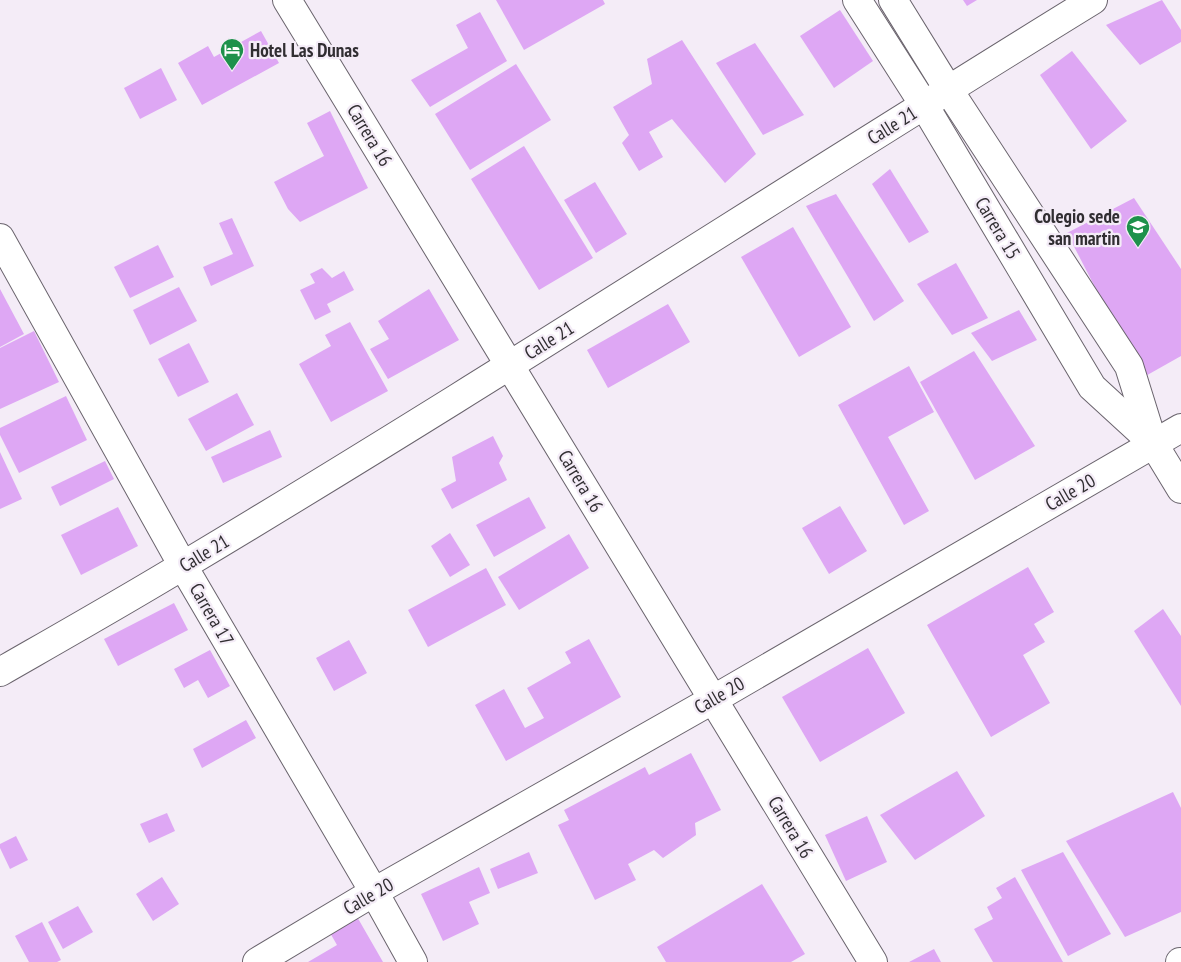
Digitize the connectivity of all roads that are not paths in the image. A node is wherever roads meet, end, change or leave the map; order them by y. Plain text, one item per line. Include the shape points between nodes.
1 (287, 0) edge
2 (857, 0) edge
3 (893, 0) edge
4 (1093, 0) edge
5 (948, 89) junction
6 (924, 105) junction
7 (0, 238) edge
8 (510, 365) junction
9 (1181, 428) edge
10 (1153, 443) junction
11 (1181, 489) edge
12 (183, 566) junction
13 (0, 672) edge
14 (714, 699) junction
15 (374, 892) junction
16 (257, 962) edge
17 (413, 962) edge
18 (873, 962) edge

1 - 8 street, Carrera 16
2 - 6 street, Carrera 15
3 - 5 street, Carrera 15
4 - 5 street, Calle 21
5 - 6 street, Calle 21
5 - 10 street, Carrera 15 via 1129,366
6 - 8 street, Calle 21
6 - 10 street, Carrera 15 via 1092,387
7 - 12 street, Carrera 17
8 - 12 street, Calle 21
8 - 14 street, Carrera 16
9 - 10 street, Calle 20
10 - 11 street, Carrera 15
10 - 14 street, Calle 20
12 - 13 street, Calle 21
12 - 15 street, Carrera 17
14 - 15 street, Calle 20
14 - 18 street, Carrera 16
15 - 16 street, Calle 20
15 - 17 street, Carrera 17

